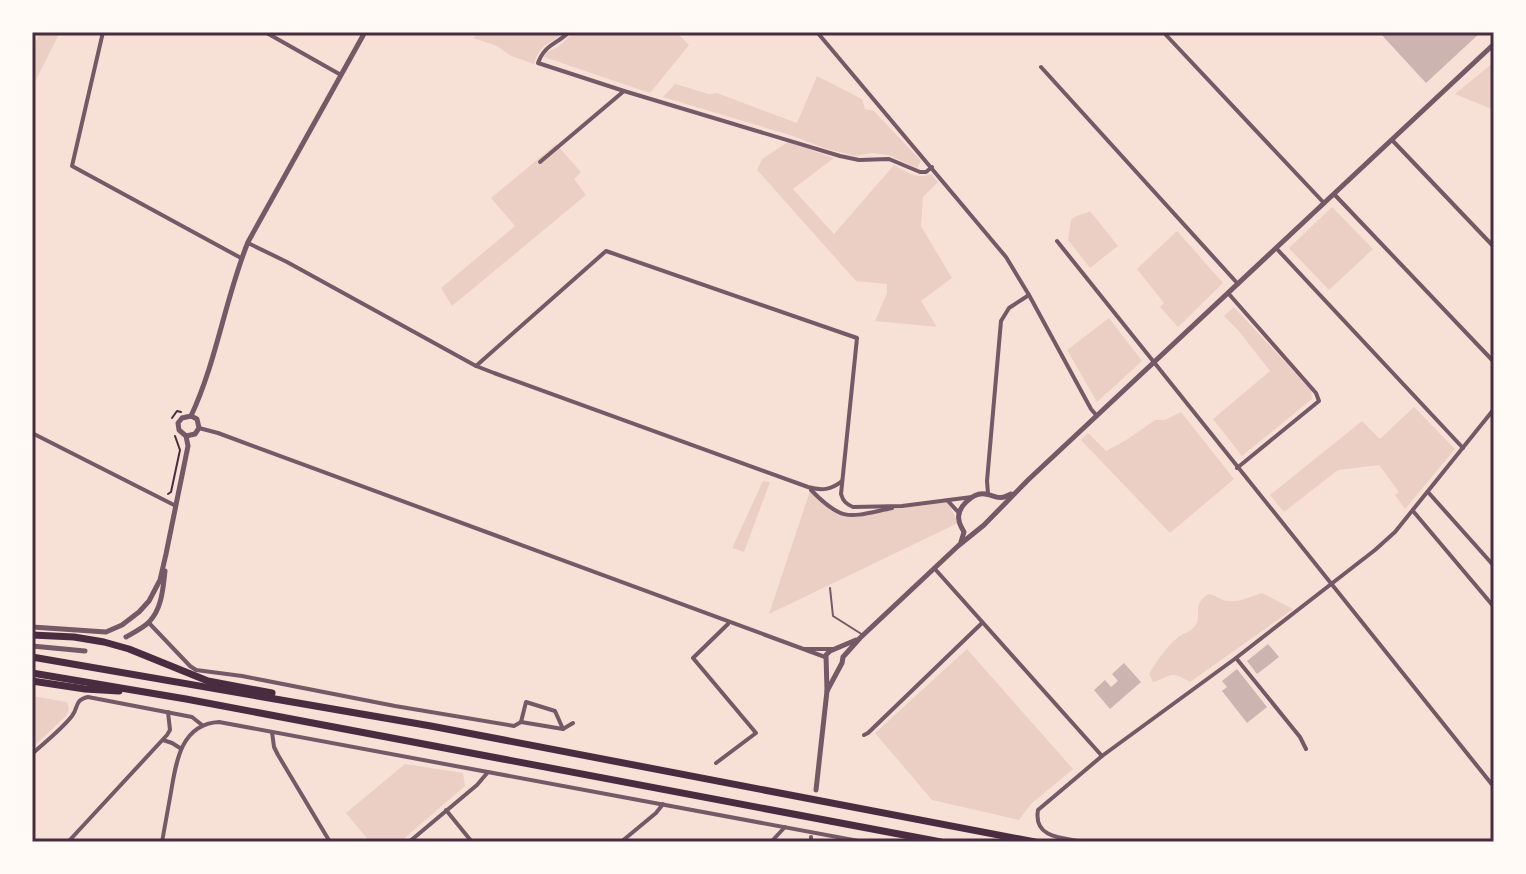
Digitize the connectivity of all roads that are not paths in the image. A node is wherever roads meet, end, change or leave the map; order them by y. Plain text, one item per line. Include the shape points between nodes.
1 (103, 32) edge
2 (265, 32) edge
3 (365, 32) edge
4 (569, 32) edge
5 (817, 32) edge
6 (1166, 35) dead end
7 (1494, 44) edge
8 (1041, 67) dead end
9 (341, 75) junction
10 (624, 91) junction
11 (1392, 140) junction
12 (540, 162) dead end
13 (932, 167) junction
14 (1334, 194) junction
15 (1324, 203) junction
16 (1057, 241) dead end
17 (248, 242) junction
18 (1494, 247) edge
19 (1276, 248) junction
20 (241, 258) junction
21 (1238, 284) junction
22 (1228, 293) junction
23 (1029, 295) junction
24 (1494, 362) edge
25 (1153, 363) junction
26 (476, 366) junction
27 (1494, 409) edge
28 (191, 416) junction
29 (1097, 416) junction
30 (199, 428) junction
31 (32, 433) edge
32 (186, 436) junction
33 (1463, 448) junction
34 (1237, 468) junction
35 (842, 481) junction
36 (808, 487) junction
37 (1017, 490) junction
38 (1428, 492) junction
39 (990, 496) junction
40 (972, 497) junction
41 (948, 501) junction
42 (176, 506) junction
43 (902, 506) junction
44 (1413, 511) junction
45 (959, 513) junction
46 (995, 513) junction
47 (963, 528) junction
48 (976, 530) junction
49 (958, 546) junction
50 (166, 554) junction
51 (1494, 566) edge
52 (935, 569) junction
53 (1330, 584) junction
54 (830, 588) dead end
55 (1494, 607) edge
56 (139, 612) junction
57 (149, 623) junction
58 (729, 623) junction
59 (982, 623) junction
60 (32, 627) edge
61 (32, 635) edge
62 (126, 637) dead end
63 (862, 637) junction
64 (32, 646) edge
65 (803, 649) junction
66 (834, 649) junction
67 (85, 651) dead end
68 (32, 657) edge
69 (843, 657) junction
70 (1236, 658) junction
71 (826, 660) junction
72 (840, 665) junction
73 (32, 673) edge
74 (32, 681) edge
75 (827, 691) junction
76 (158, 694) junction
77 (168, 712) junction
78 (521, 722) junction
79 (573, 723) dead end
80 (202, 725) junction
81 (431, 726) junction
82 (563, 729) junction
83 (272, 732) junction
84 (864, 735) dead end
85 (163, 740) junction
86 (180, 748) junction
87 (1306, 749) dead end
88 (32, 754) edge
89 (1102, 756) junction
90 (716, 763) dead end
91 (488, 771) junction
92 (1494, 787) edge
93 (816, 790) dead end
94 (663, 804) junction
95 (446, 810) junction
96 (785, 827) junction
97 (68, 842) edge
98 (162, 842) edge
99 (330, 842) edge
100 (409, 842) edge
101 (472, 842) edge
102 (621, 842) edge
103 (771, 842) edge
104 (864, 842) edge
105 (941, 842) edge
106 (1035, 842) edge
107 (1085, 842) edge

1 - 20 street via 72,166
2 - 9 street
3 - 9 street
4 - 10 street via 542,52 538,63
5 - 13 street
6 - 15 street
7 - 11 street
8 - 21 street
9 - 17 street
10 - 12 street
10 - 13 street via 840,156 889,159 920,172
11 - 14 street
11 - 18 street
13 - 23 street via 999,248
14 - 15 street
14 - 24 street
15 - 19 street
16 - 25 street
17 - 20 street
17 - 26 street
19 - 21 street
19 - 33 street
20 - 28 street
21 - 22 street
22 - 25 street
22 - 34 street via 1319,401
23 - 29 street
23 - 39 street via 1009,308 1001,321
25 - 29 street
25 - 34 street
26 - 35 street via 606,251 857,338
26 - 36 street
27 - 33 street
28 - 30 street
28 - 32 street via 178,423
29 - 37 street
30 - 32 street
30 - 58 street
31 - 42 street
32 - 42 street
33 - 38 street
34 - 53 street
35 - 36 street via 821,491
35 - 43 street via 843,500 853,507
36 - 43 street via 850,517
37 - 39 street via 1004,498
37 - 46 street
38 - 44 street
38 - 51 street
39 - 40 street
39 - 46 street via 997,505
40 - 41 street
40 - 45 street
41 - 43 street
41 - 45 street
42 - 50 street
44 - 53 street via 1375,550
44 - 55 street
45 - 47 street
46 - 48 street
47 - 48 street
47 - 49 street
48 - 49 street
49 - 52 street
50 - 56 street via 155,592
50 - 57 street via 162,594
52 - 59 street
52 - 63 street
53 - 70 street
53 - 92 street
54 - 63 lane via 833,616
56 - 57 street
56 - 60 street via 106,632
57 - 62 street
57 - 78 street via 190,666 204,672 514,726
58 - 65 street
58 - 90 street via 693,658 756,733
59 - 84 street
59 - 89 street
61 - 81 highway via 104,642 208,681
63 - 66 street
63 - 69 street
64 - 67 street
65 - 66 street
65 - 71 street
66 - 69 street
66 - 71 street
68 - 81 highway
69 - 72 street
70 - 87 street
70 - 89 street
71 - 72 street via 832,667
71 - 75 street
72 - 75 street
73 - 76 highway
74 - 76 highway
75 - 93 street
76 - 105 highway
77 - 80 street
77 - 85 street via 170,730
77 - 88 street via 82,698 76,712
78 - 82 street
78 - 82 street via 526,702 555,711
79 - 82 street
80 - 83 street via 219,722
80 - 86 street
81 - 106 highway
83 - 91 street
83 - 99 street via 278,755
85 - 86 street
85 - 97 street
86 - 98 street
89 - 107 street via 1042,804 1036,816 1043,832
91 - 94 street
91 - 95 street
94 - 96 street
94 - 102 street
95 - 100 street
95 - 101 street
96 - 103 street
96 - 104 street

